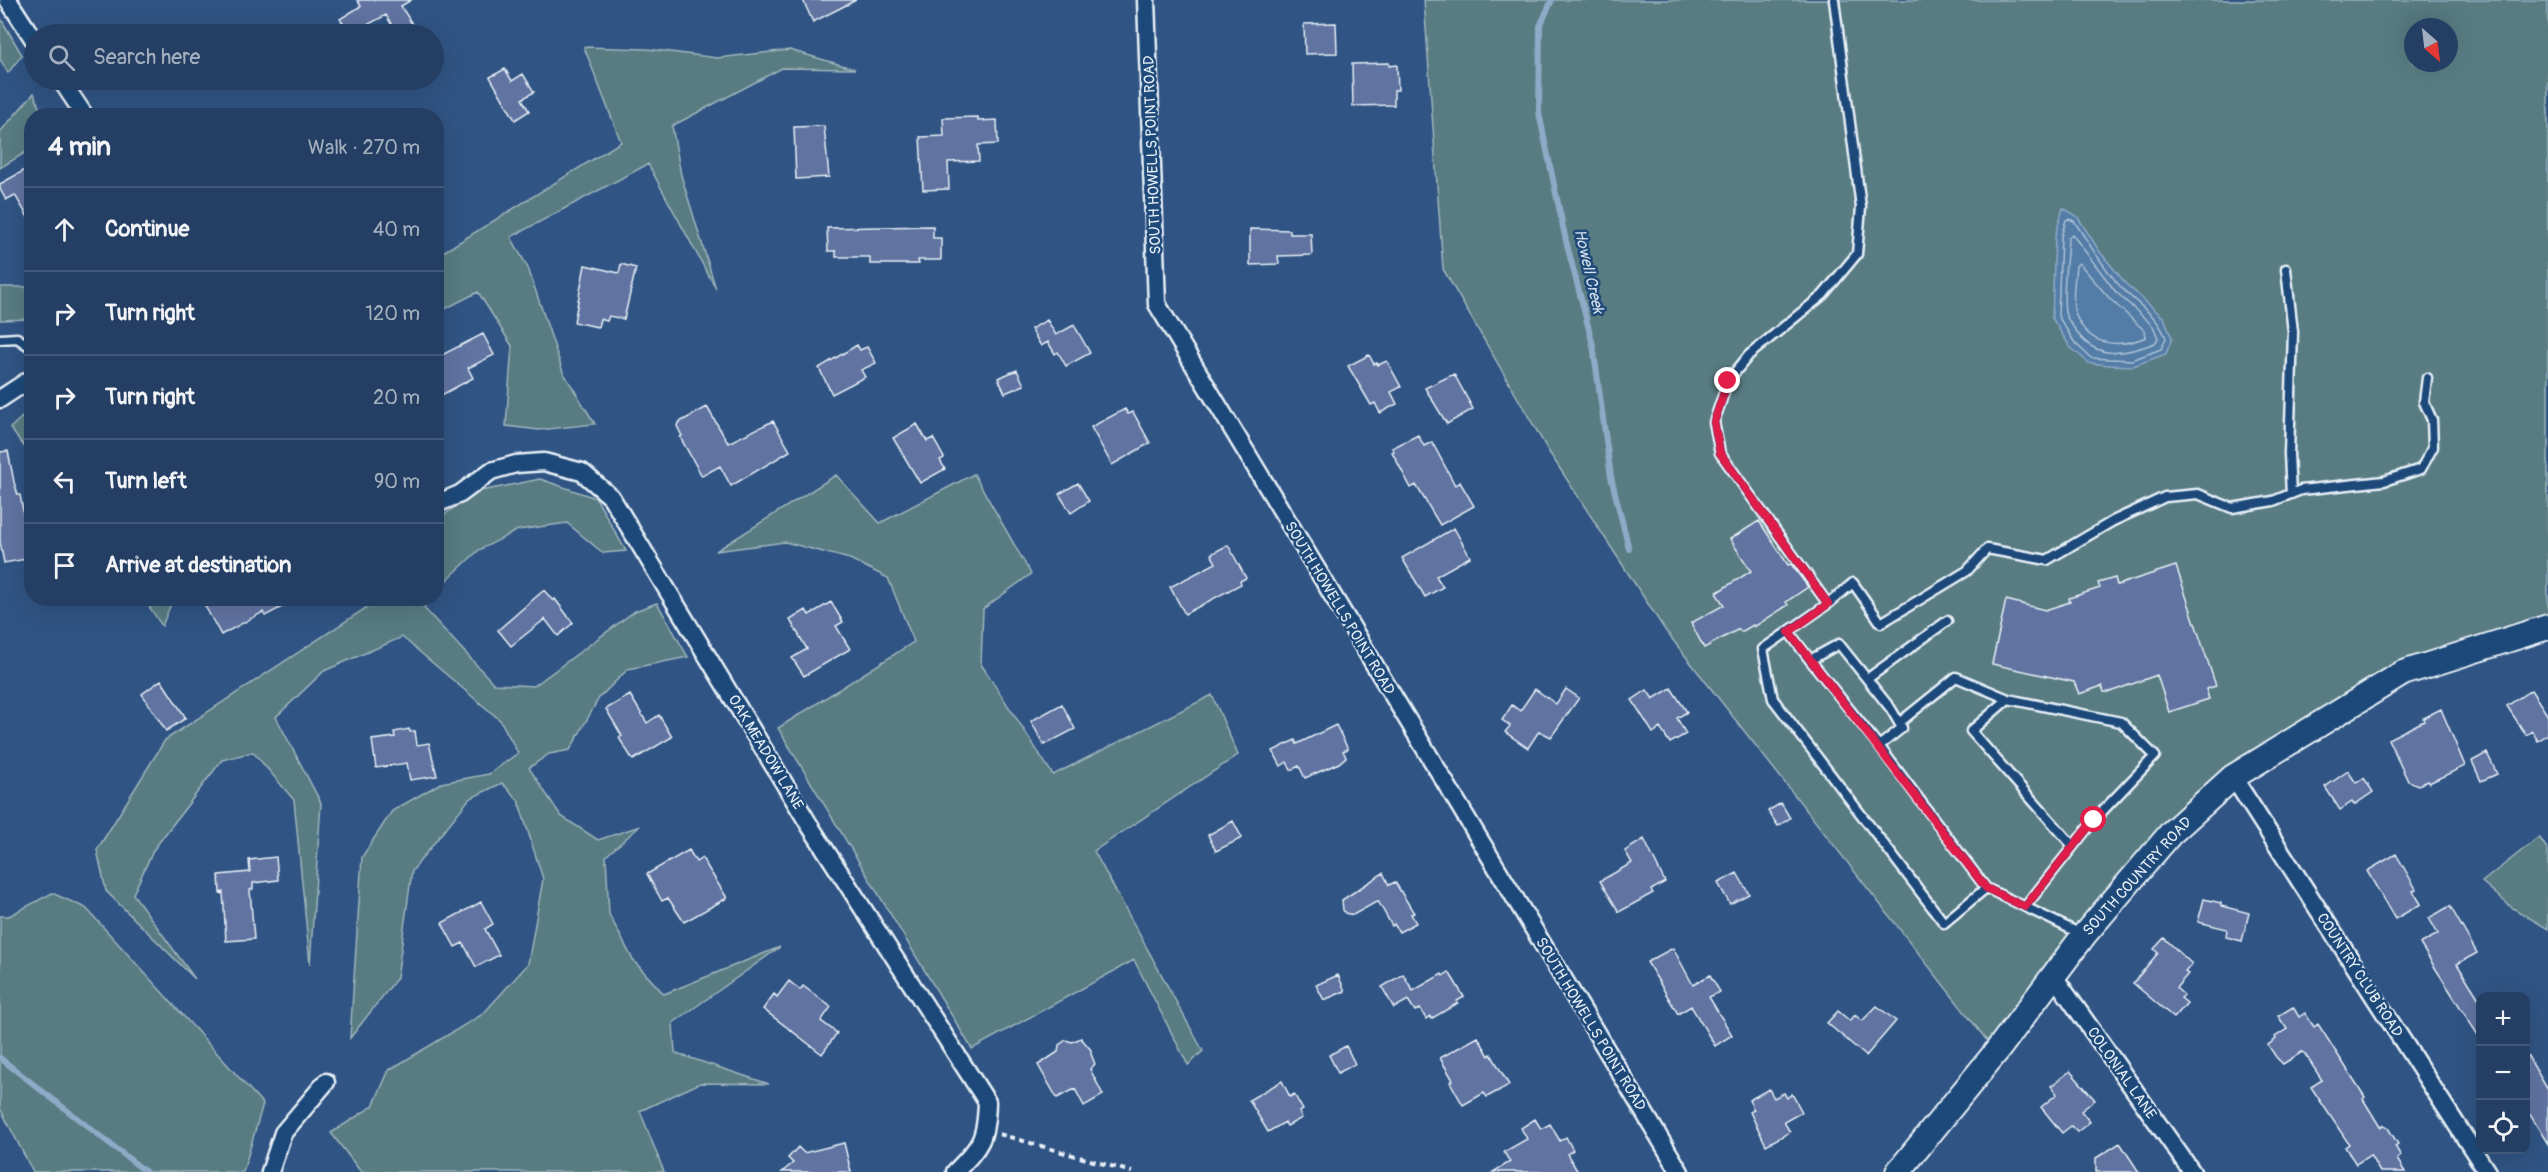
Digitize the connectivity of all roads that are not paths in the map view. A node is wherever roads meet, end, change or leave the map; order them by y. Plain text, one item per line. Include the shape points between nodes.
1 (8, 0) edge
2 (1146, 0) edge
3 (1834, 0) edge
4 (24, 25) edge
5 (68, 90) edge
6 (80, 108) edge
7 (2286, 269) dead end
8 (0, 339) edge
9 (24, 343) edge
10 (2427, 378) dead end
11 (24, 383) edge
12 (0, 399) edge
13 (2291, 494) junction
14 (444, 501) edge
15 (1828, 604) junction
16 (1947, 621) dead end
17 (2548, 628) edge
18 (1789, 632) junction
19 (1810, 660) junction
20 (1867, 679) junction
21 (2008, 699) junction
22 (1899, 723) junction
23 (1879, 746) junction
24 (2233, 777) junction
25 (2073, 846) junction
26 (1986, 888) junction
27 (2025, 907) junction
28 (2084, 936) junction
29 (2053, 975) junction
30 (326, 1082) dead end
31 (270, 1172) edge
32 (955, 1172) edge
33 (1680, 1172) edge
34 (1898, 1172) edge
35 (2192, 1172) edge
36 (2487, 1172) edge

1 - 4 street
2 - 33 street, SOUTH HOWELLS POINT ROAD via 1157,304
3 - 15 lane via 1861,207 1857,254 1823,295 1749,355 1728,381 1714,422 1720,453
5 - 6 street
7 - 13 lane via 2293,332
8 - 9 lane via 17,338
10 - 13 lane via 2424,402 2432,420 2433,447 2421,469 2384,481
11 - 12 street
13 - 15 lane via 2232,508 2198,494 2165,497 2113,521 2047,560 1987,549 1967,571 1881,623 1853,583
14 - 32 street, OAK MEADOW LANE via 491,471 544,462 582,472 611,497 810,826 987,1102 987,1131
15 - 18 lane
16 - 20 lane
17 - 24 main road, SOUTH COUNTRY ROAD via 2403,673
18 - 19 lane
18 - 26 lane via 1763,650 1773,699 1944,923
19 - 20 lane via 1839,644
19 - 23 lane
20 - 22 lane
21 - 22 lane via 1956,677
21 - 25 lane via 1971,731
21 - 25 lane via 2121,722 2155,756
22 - 23 lane via 1902,728
23 - 26 lane
24 - 28 main road, SOUTH COUNTRY ROAD via 2171,833
24 - 36 street, COUNTRY CLUB ROAD
25 - 27 lane
26 - 27 lane
27 - 28 lane
28 - 29 main road, SOUTH COUNTRY ROAD
29 - 34 main road, SOUTH COUNTRY ROAD
29 - 35 street, COLONIAL LANE
30 - 31 street via 283,1133

